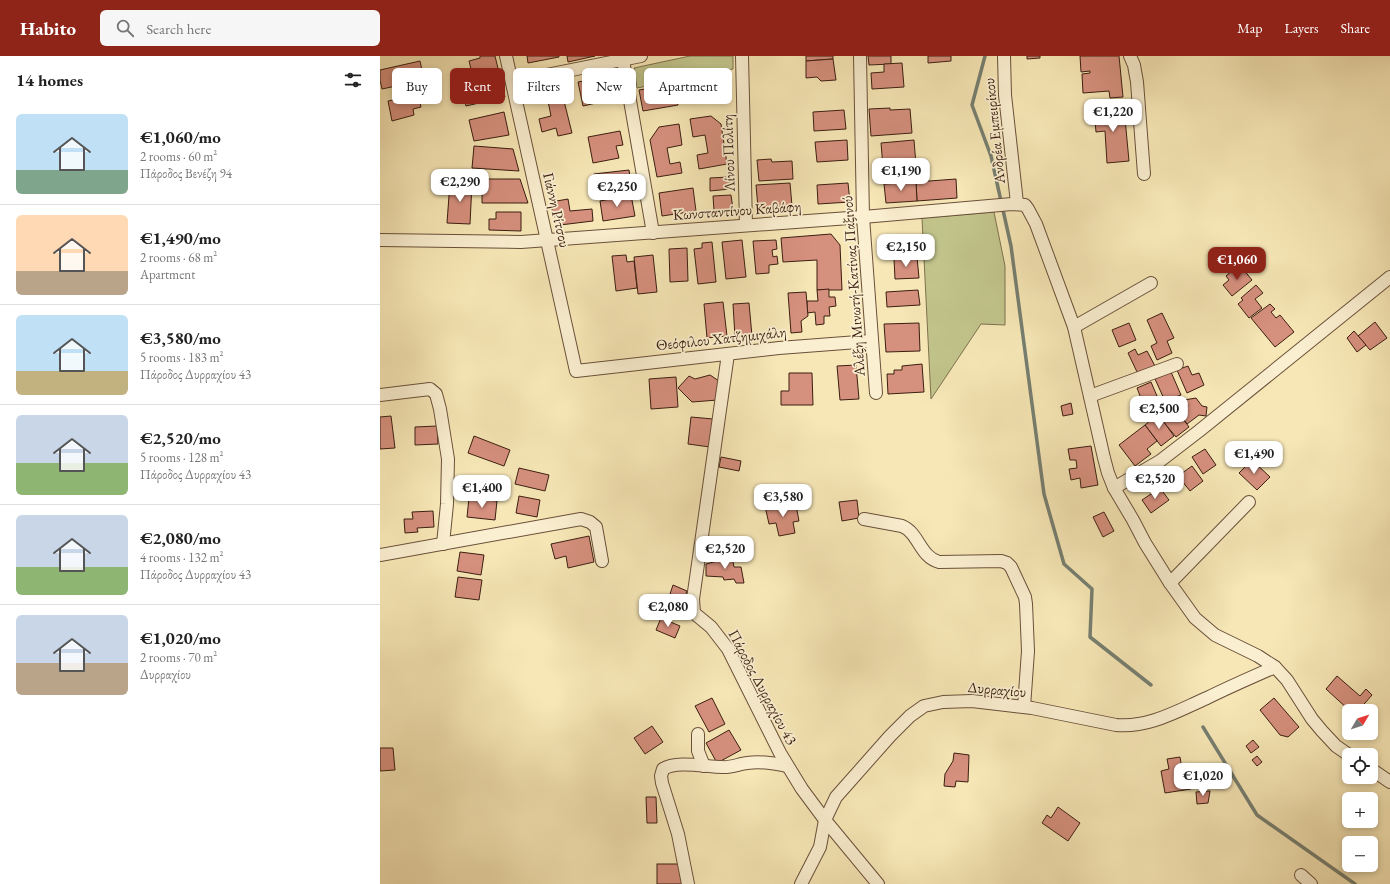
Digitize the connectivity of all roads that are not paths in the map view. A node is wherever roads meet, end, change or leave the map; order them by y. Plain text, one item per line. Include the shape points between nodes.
1 (506, 56) edge
2 (640, 56) edge
3 (742, 56) edge
4 (860, 56) edge
5 (1004, 56) edge
6 (1130, 56) edge
7 (623, 60) junction
8 (512, 82) junction
9 (1144, 174) dead end
10 (1018, 204) junction
11 (863, 217) junction
12 (746, 225) junction
13 (653, 233) junction
14 (380, 240) edge
15 (547, 240) junction
16 (1390, 277) edge
17 (1151, 283) dead end
18 (1074, 327) junction
19 (871, 341) junction
20 (728, 354) junction
21 (1177, 364) dead end
22 (576, 371) joint
23 (876, 393) dead end
24 (380, 395) edge
25 (1090, 396) junction
26 (1114, 488) junction
27 (1249, 502) dead end
28 (864, 519) dead end
29 (443, 544) junction
30 (380, 554) edge
31 (602, 561) dead end
32 (1170, 583) junction
33 (1275, 667) junction
34 (1024, 707) junction
35 (698, 734) dead end
36 (1342, 750) edge
37 (704, 766) junction
38 (787, 766) junction
39 (1378, 774) edge
40 (1390, 782) edge
41 (825, 820) junction
42 (1301, 875) dead end
43 (688, 884) edge
44 (801, 884) edge
45 (878, 884) edge
46 (1311, 884) edge

1 - 8 street, Γιάννη Ρίτσου
2 - 7 street
3 - 12 street, Λίνου Πολίτη
4 - 11 street, Αλέξη Μινωτή-Κατίνας Παξινού
5 - 10 street, Ανδρέα Εμπειρίκου via 1005,95
6 - 9 street via 1137,82
7 - 8 street
7 - 13 street
8 - 15 street, Γιάννη Ρίτσου
10 - 11 street, Κωνσταντίνου Καβάφη
10 - 18 street via 1028,209 1036,224
11 - 12 street, Κωνσταντίνου Καβάφη
11 - 19 street, Αλέξη Μινωτή-Κατίνας Παξινού
12 - 13 street, Κωνσταντίνου Καβάφη
13 - 15 street, Κωνσταντίνου Καβάφη
14 - 15 street, Κωνσταντίνου Καβάφη via 504,243
15 - 22 street, Γιάννη Ρίτσου
16 - 26 street via 1160,461
17 - 18 street
18 - 25 street
19 - 20 street, Θεόφιλου Χατζημιχάλη
19 - 23 street, Αλέξη Μινωτή-Κατίνας Παξινού
20 - 22 street, Θεόφιλου Χατζημιχάλη
20 - 38 street, Πάροδος Δυρραχίου 43 via 693,609 696,616 716,632 728,649
21 - 25 street
24 - 29 street via 430,389 436,394 448,459
25 - 26 street via 1104,458
26 - 32 street
27 - 32 street
28 - 34 street via 907,528 924,552 939,562 1007,563 1026,604 1028,651
29 - 30 street
29 - 31 street via 581,519 596,527
32 - 33 street via 1201,625
33 - 34 street, Δυρραχίου via 1169,716 1128,726
33 - 36 street via 1287,680 1312,719
34 - 41 street, Δυρραχίου via 972,701 943,702 924,706 890,736 836,797
35 - 37 street via 698,751
37 - 38 street via 724,768 747,762 768,762
37 - 43 street via 671,765 663,768 661,776 678,834
38 - 41 street, Πάροδος Δυρραχίου 43
39 - 40 street
41 - 44 street, Δυρραχίου via 820,847
41 - 45 street, Πάροδος Δυρραχίου 43
42 - 46 street

